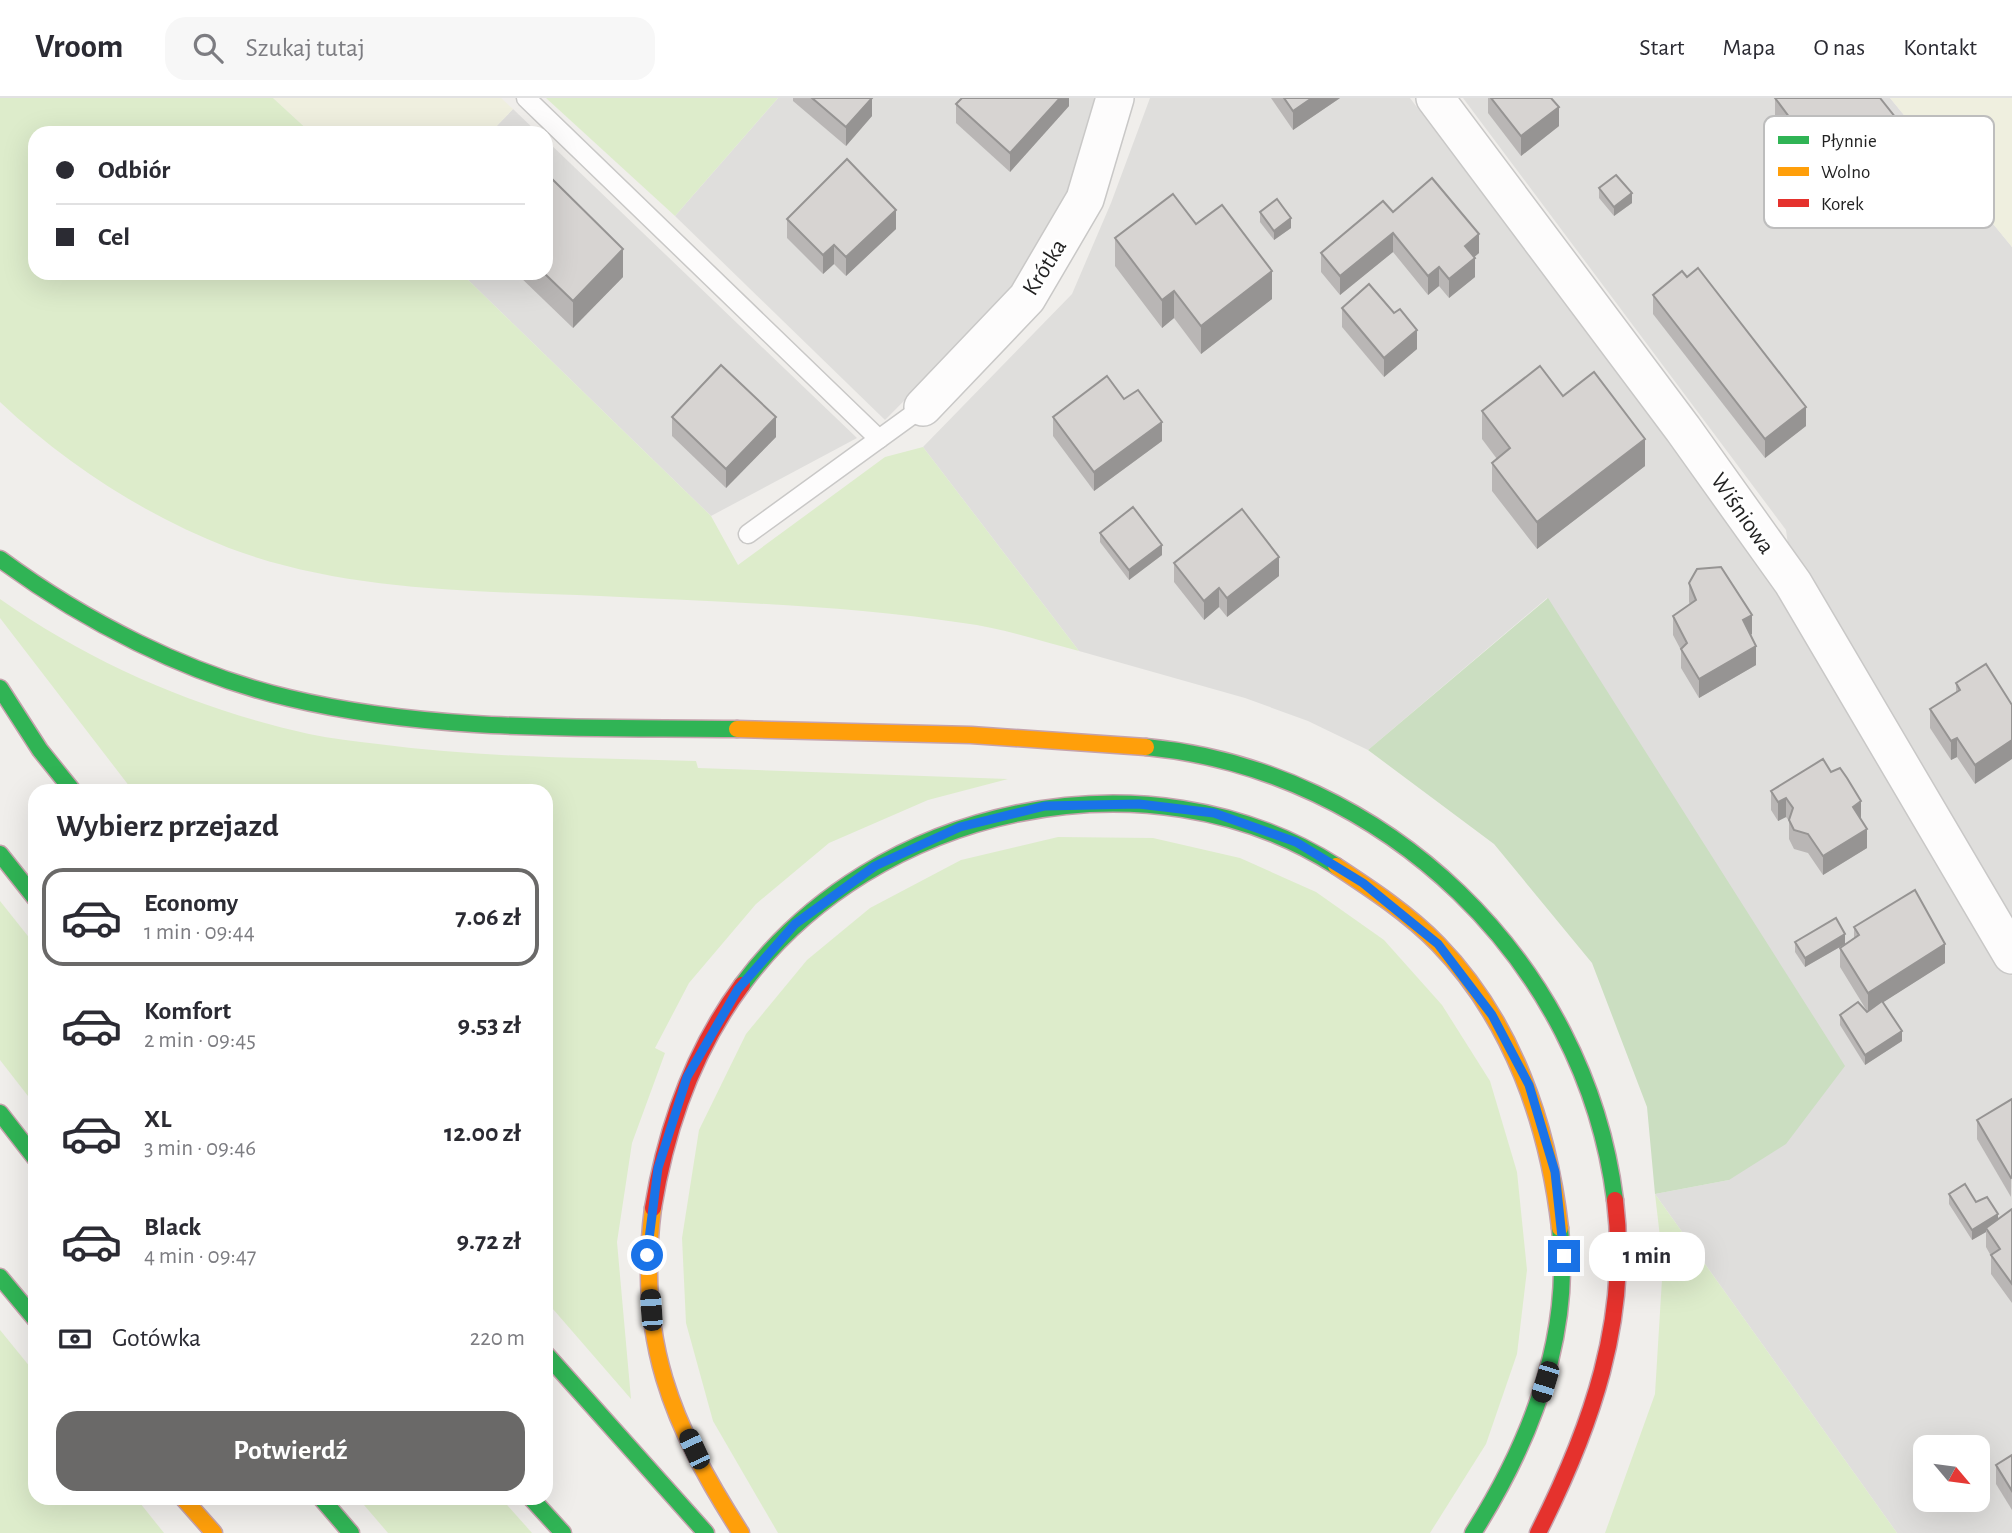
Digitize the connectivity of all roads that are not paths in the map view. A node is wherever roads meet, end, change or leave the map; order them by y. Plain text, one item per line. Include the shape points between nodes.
1 (526, 98) edge
2 (1115, 98) edge
3 (1435, 98) edge
4 (923, 407) joint
5 (878, 439) junction
6 (748, 534) dead end
7 (0, 559) edge
8 (0, 688) edge
9 (67, 784) edge
10 (0, 854) edge
11 (28, 889) edge
12 (2012, 955) edge
13 (0, 1113) edge
14 (28, 1149) edge
15 (0, 1277) edge
16 (28, 1311) edge
17 (553, 1362) edge
18 (189, 1505) edge
19 (327, 1505) edge
20 (537, 1505) edge
21 (214, 1533) edge
22 (351, 1533) edge
23 (563, 1533) edge
24 (706, 1533) edge
25 (741, 1533) edge
26 (1473, 1533) edge
27 (1538, 1533) edge

1 - 5 lane
2 - 4 street, Krótka via 1085,200 1027,298
3 - 12 street, Wiśniowa via 1793,583
4 - 5 lane
5 - 6 lane
7 - 27 highway via 117,635 288,698 377,713 514,725 970,735 1146,746 1231,761 1305,788 1395,836 1473,900 1537,980 1583,1071 1611,1163 1619,1300 1602,1388 1572,1471
8 - 9 highway
10 - 11 highway
13 - 14 highway
15 - 16 highway
17 - 24 highway
18 - 21 highway
19 - 22 highway
20 - 23 highway
25 - 26 highway via 711,1488 676,1411 652,1337 647,1255 658,1168 687,1077 738,989 795,924 875,866 960,827 1045,806 1139,804 1214,813 1296,842 1363,883 1438,944 1492,1015 1529,1085 1555,1172 1564,1256 1552,1357 1529,1432

